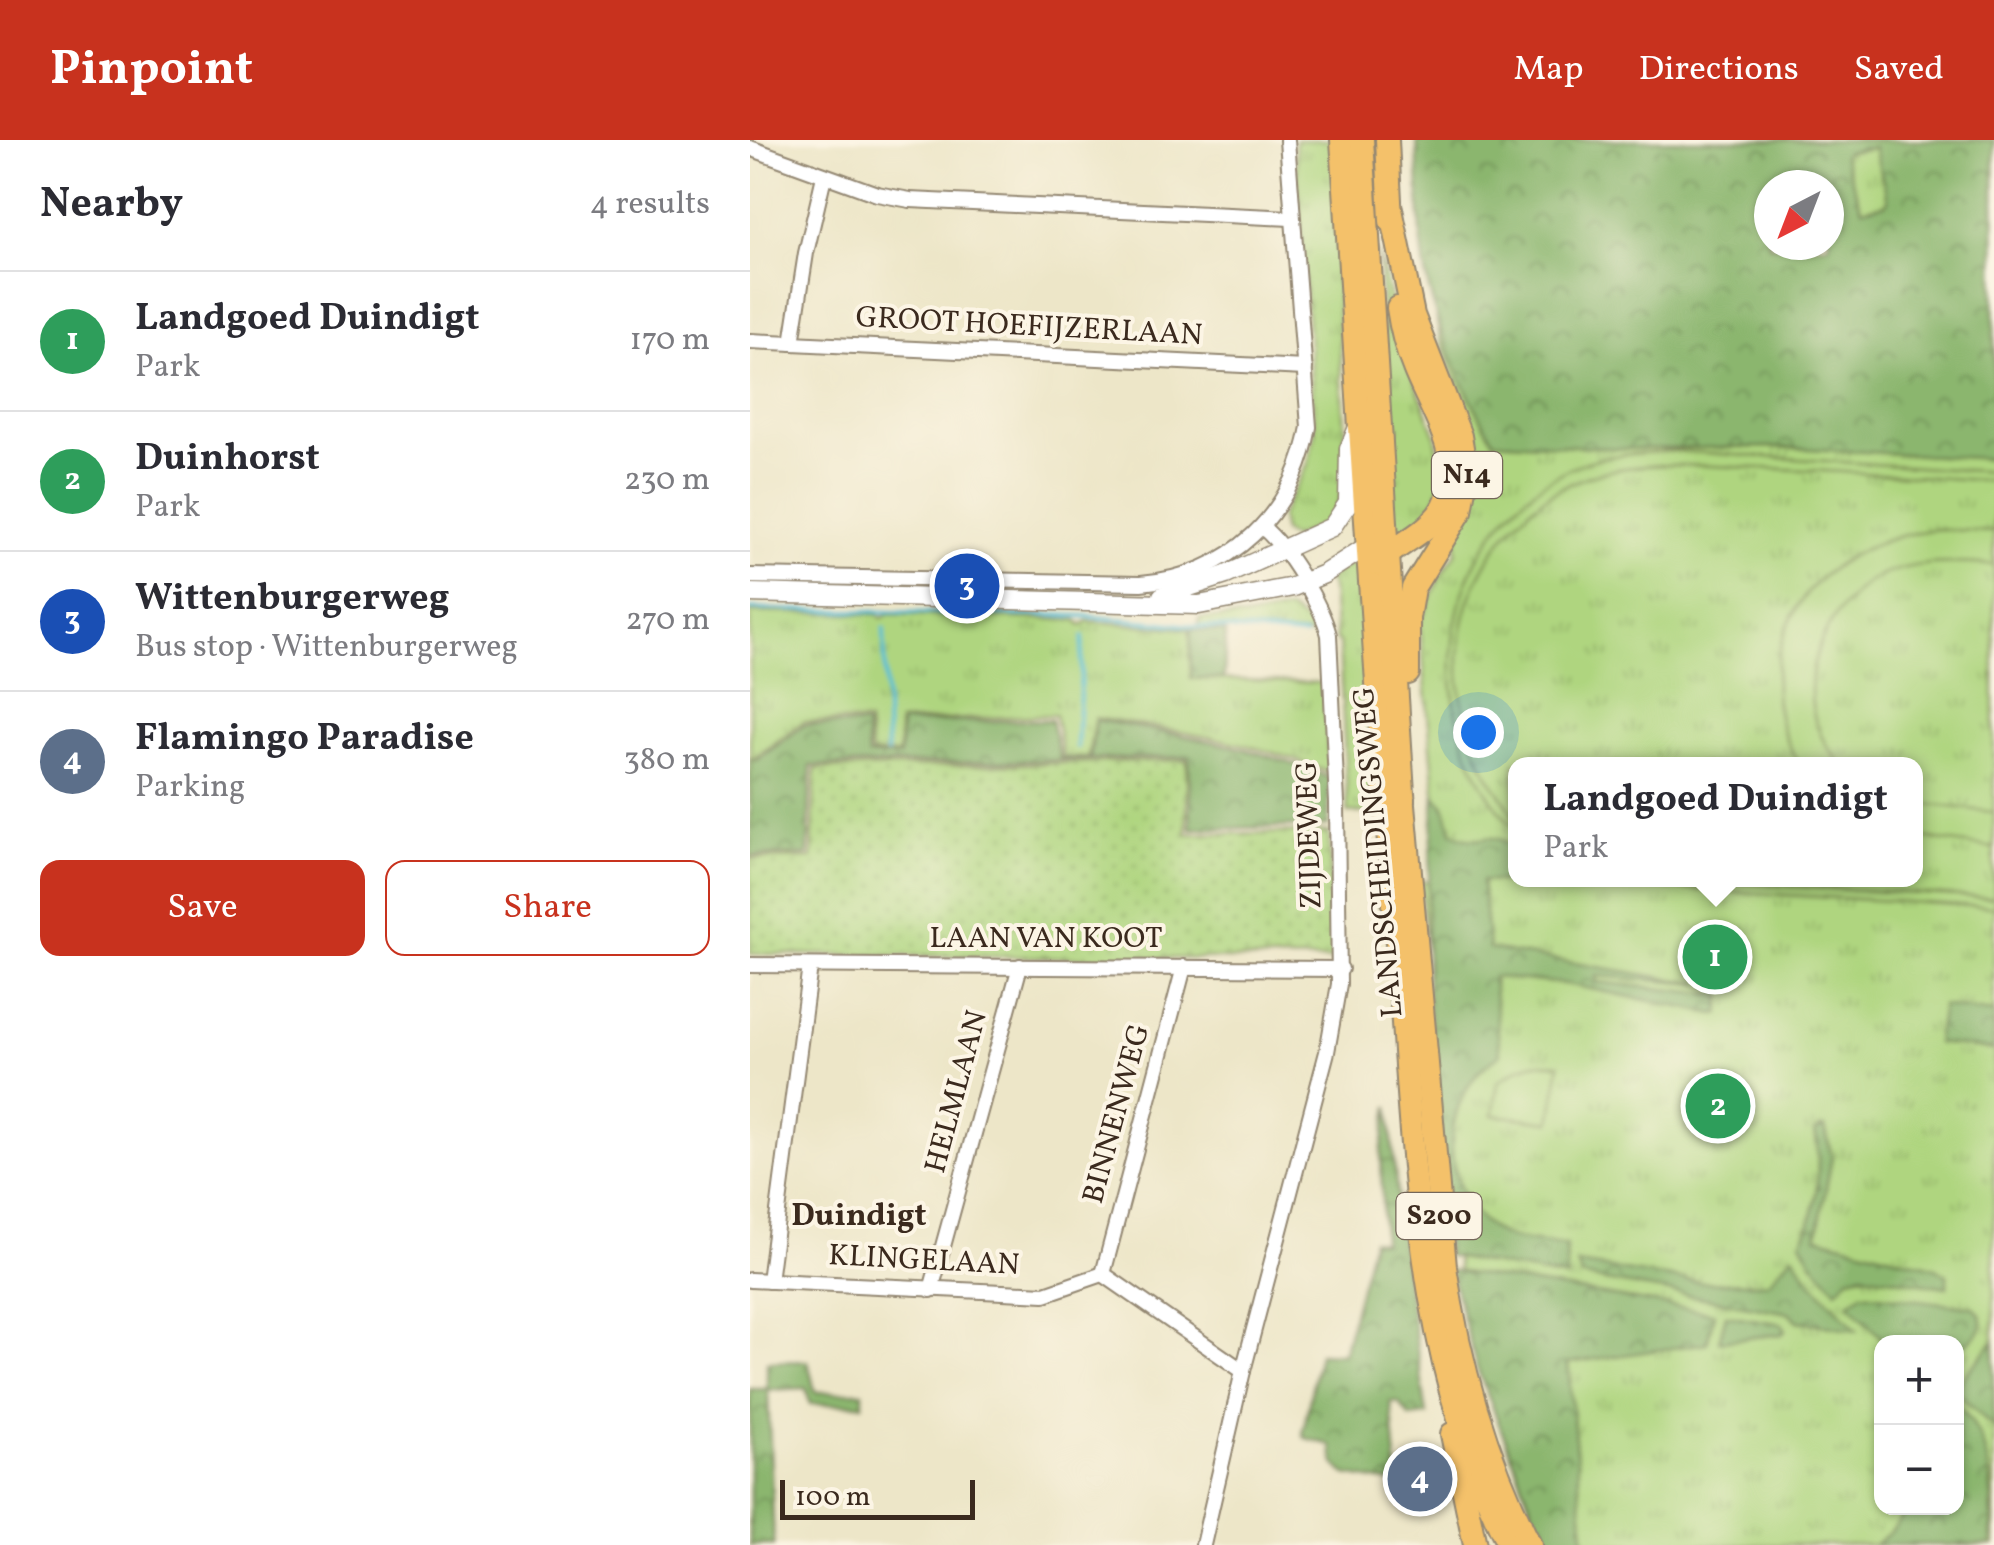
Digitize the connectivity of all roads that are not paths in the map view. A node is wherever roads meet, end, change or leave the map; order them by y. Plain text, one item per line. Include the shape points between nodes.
1 (1287, 140) edge
2 (1342, 140) edge
3 (1362, 140) edge
4 (1387, 140) edge
5 (750, 148) edge
6 (824, 176) junction
7 (1390, 209) junction
8 (1291, 218) junction
9 (750, 341) edge
10 (792, 344) junction
11 (1304, 368) junction
12 (1359, 425) junction
13 (1262, 528) junction
14 (1283, 550) junction
15 (1377, 551) junction
16 (750, 576) edge
17 (1303, 583) junction
18 (750, 593) edge
19 (1132, 601) junction
20 (1399, 736) junction
21 (1395, 811) junction
22 (750, 965) edge
23 (810, 966) junction
24 (1020, 966) junction
25 (1184, 968) junction
26 (1341, 969) junction
27 (1103, 1274) junction
28 (750, 1280) edge
29 (769, 1281) junction
30 (931, 1290) junction
31 (1243, 1370) junction
32 (1448, 1385) junction
33 (1202, 1545) edge
34 (1474, 1545) edge
35 (1509, 1545) edge
36 (1530, 1545) edge

1 - 8 street
2 - 12 main road, LANDSCHEIDINGSWEG / N14
3 - 15 main road, LANDSCHEIDINGSWEG / N14 via 1384,525
4 - 7 main road, N14
5 - 6 street
6 - 8 street via 910,200
6 - 10 street
7 - 15 main road, N14 via 1403,335 1448,448 1451,476 1436,518
7 - 20 main road, N14 via 1412,315 1460,436 1467,476 1461,510 1411,597
8 - 11 street
9 - 10 street, GROOT HOEFIJZERLAAN
10 - 11 street, GROOT HOEFIJZERLAAN
11 - 13 street via 1304,452
12 - 14 street via 1349,449 1343,514 1327,531
12 - 15 main road, LANDSCHEIDINGSWEG / N14
13 - 14 street, ZIJDEWEG
13 - 16 street via 1194,574 1163,581
14 - 17 street, ZIJDEWEG
14 - 19 street via 1180,592
15 - 17 street
15 - 20 main road, LANDSCHEIDINGSWEG / N14
15 - 21 main road, LANDSCHEIDINGSWEG / N14 via 1369,575
17 - 19 street via 1199,605
17 - 26 street, ZIJDEWEG via 1329,636
18 - 19 street
20 - 21 main road, LANDSCHEIDINGSWEG / N14
21 - 32 main road, LANDSCHEIDINGSWEG / S200 via 1425,1268
21 - 36 main road, LANDSCHEIDINGSWEG / S200 via 1453,1323 1494,1466
22 - 23 street, LAAN VAN KOOT
23 - 24 street, LAAN VAN KOOT
23 - 29 street
24 - 25 street, LAAN VAN KOOT
24 - 30 street, HELMLAAN
25 - 26 street, LAAN VAN KOOT
25 - 27 street, BINNENWEG
26 - 31 street, ZIJDEWEG via 1326,1052
27 - 30 street, KLINGELAAN via 1045,1294
27 - 31 street
28 - 29 street, KLINGELAAN
29 - 30 street, KLINGELAAN
31 - 33 street, ZIJDEWEG
32 - 34 main road via 1453,1448
32 - 35 main road, LANDSCHEIDINGSWEG / S200

